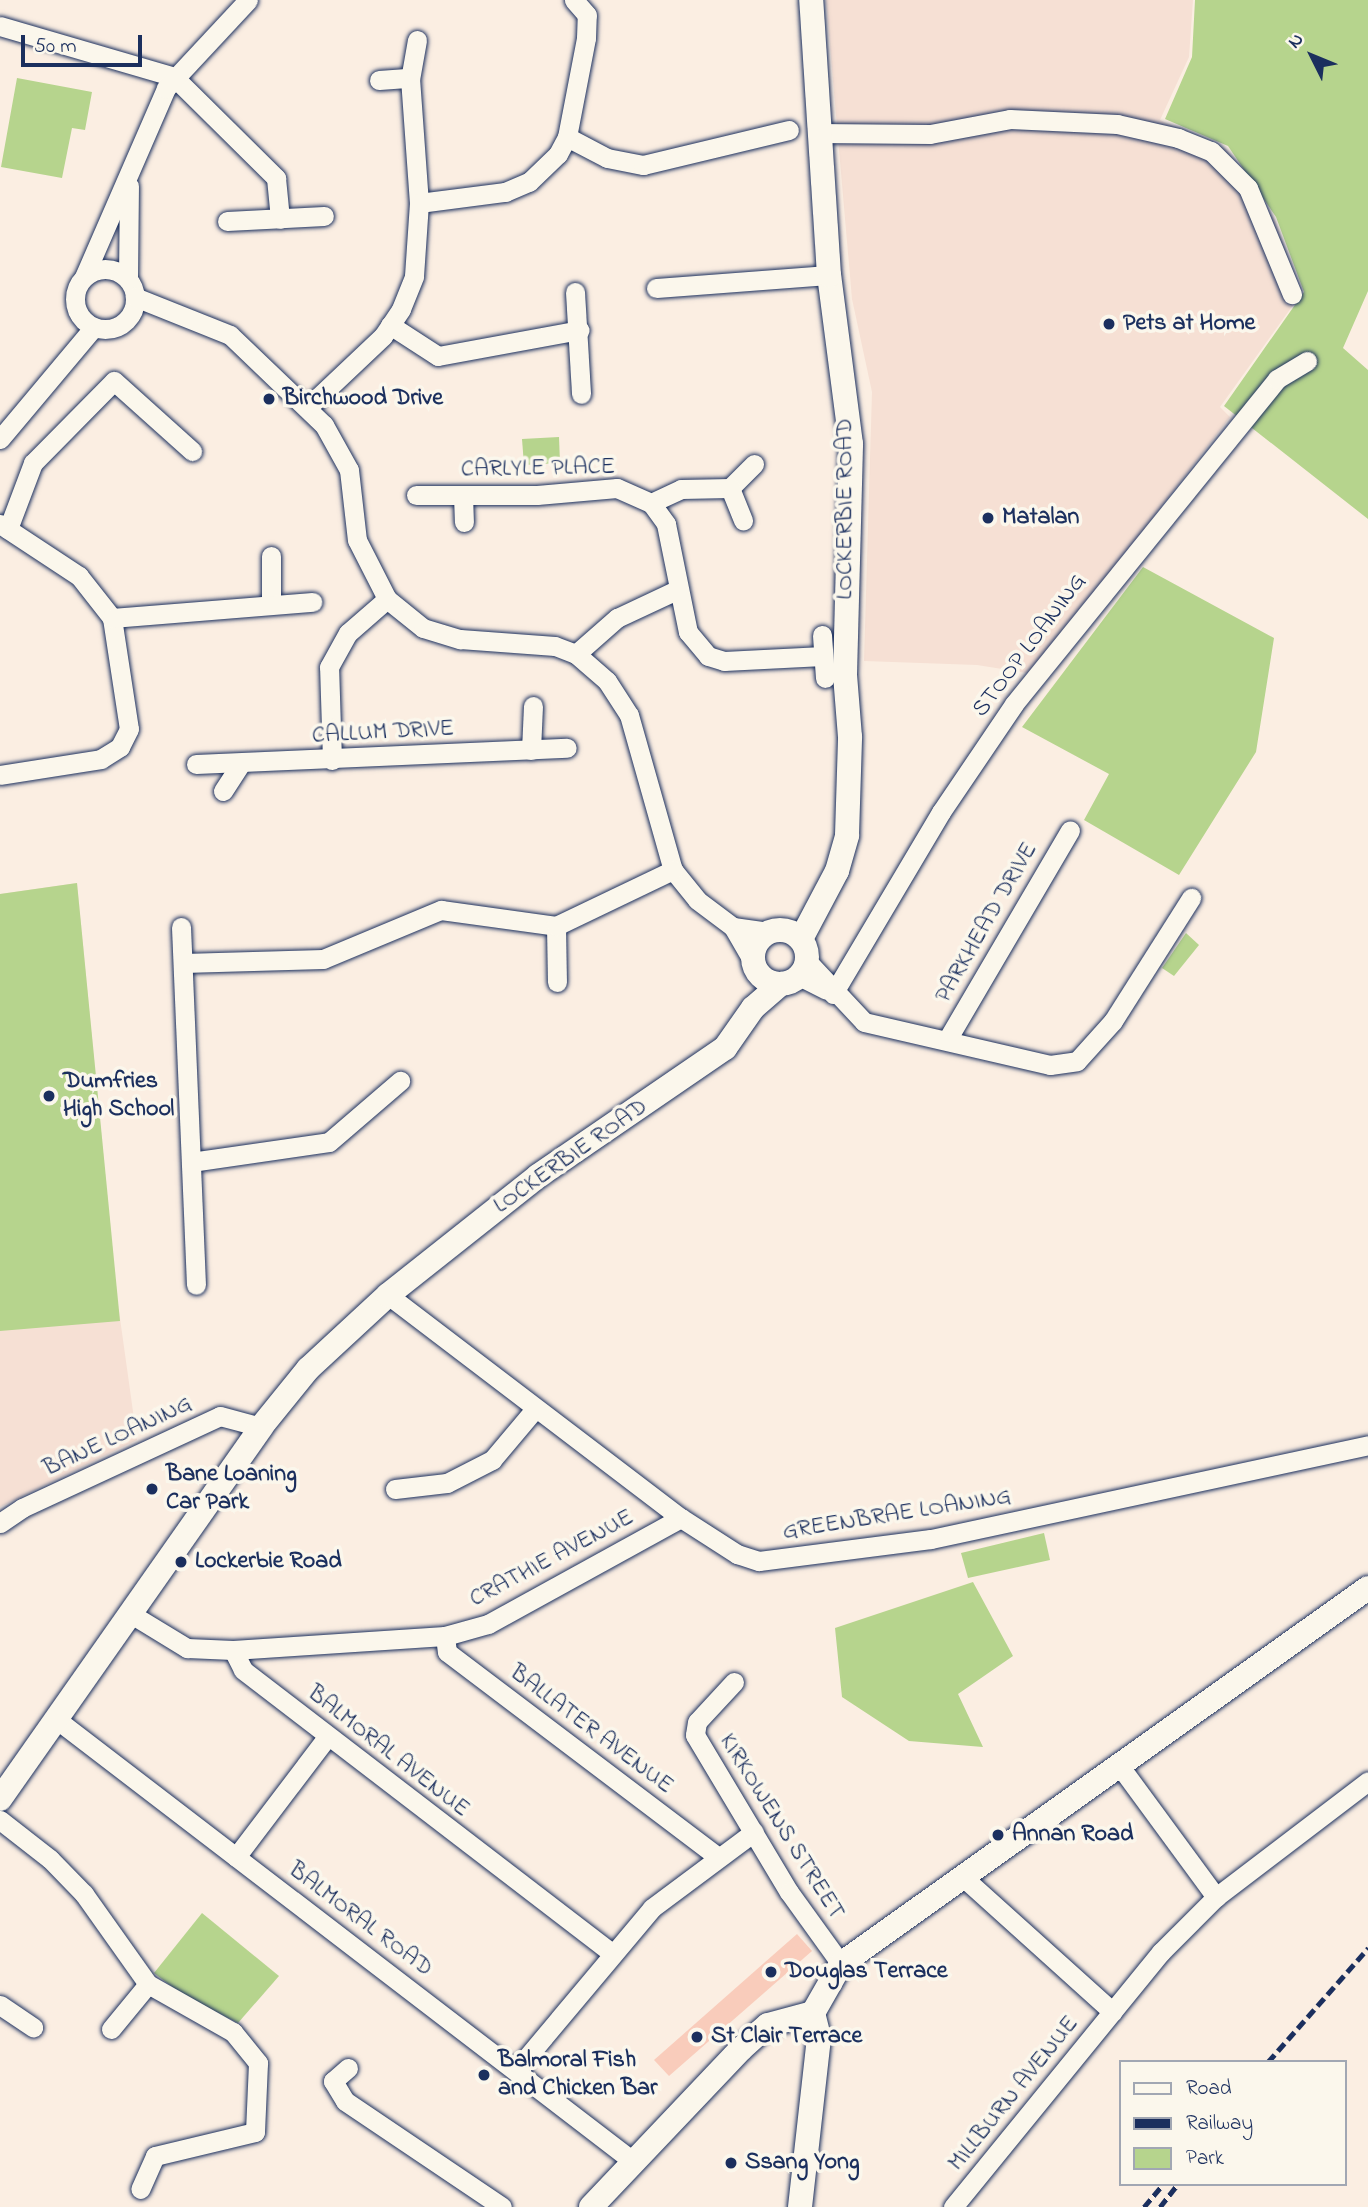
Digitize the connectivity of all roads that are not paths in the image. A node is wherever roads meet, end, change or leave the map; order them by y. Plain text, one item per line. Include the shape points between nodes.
1 (248, 0) edge
2 (574, 0) edge
3 (811, 0) edge
4 (0, 26) edge
5 (418, 40) dead end
6 (174, 77) junction
7 (410, 78) junction
8 (379, 80) dead end
9 (789, 131) dead end
10 (817, 133) junction
11 (567, 137) junction
12 (129, 178) junction
13 (419, 203) junction
14 (324, 216) dead end
15 (280, 219) junction
16 (227, 222) dead end
17 (829, 275) junction
18 (84, 277) junction
19 (132, 288) junction
20 (656, 288) dead end
21 (575, 292) dead end
22 (1292, 294) dead end
23 (390, 325) junction
24 (94, 327) junction
25 (580, 330) junction
26 (1307, 361) dead end
27 (581, 394) dead end
28 (308, 407) junction
29 (0, 439) edge
30 (191, 451) dead end
31 (754, 464) dead end
32 (730, 488) junction
33 (416, 495) dead end
34 (463, 495) junction
35 (651, 503) junction
36 (743, 521) dead end
37 (464, 522) dead end
38 (4, 527) edge
39 (271, 556) dead end
40 (679, 589) junction
41 (387, 599) junction
42 (271, 602) junction
43 (312, 602) dead end
44 (112, 618) junction
45 (822, 635) dead end
46 (576, 654) junction
47 (823, 656) junction
48 (825, 678) dead end
49 (533, 706) dead end
50 (567, 748) dead end
51 (531, 750) junction
52 (332, 760) junction
53 (196, 764) dead end
54 (239, 766) junction
55 (0, 775) edge
56 (223, 791) dead end
57 (1070, 830) dead end
58 (673, 870) junction
59 (1191, 898) dead end
60 (556, 926) junction
61 (181, 927) dead end
62 (733, 928) junction
63 (791, 954) junction
64 (183, 963) junction
65 (755, 965) junction
66 (557, 982) dead end
67 (833, 994) junction
68 (753, 1008) junction
69 (947, 1040) junction
70 (400, 1081) dead end
71 (191, 1162) junction
72 (196, 1285) dead end
73 (388, 1295) junction
74 (535, 1409) junction
75 (261, 1427) junction
76 (1368, 1445) edge
77 (395, 1489) dead end
78 (681, 1518) junction
79 (0, 1524) edge
80 (1368, 1588) edge
81 (131, 1614) junction
82 (445, 1636) junction
83 (233, 1650) junction
84 (734, 1682) dead end
85 (56, 1719) junction
86 (327, 1737) junction
87 (1119, 1765) junction
88 (1368, 1781) edge
89 (0, 1799) edge
90 (0, 1820) edge
91 (754, 1832) junction
92 (236, 1857) junction
93 (719, 1857) junction
94 (964, 1878) junction
95 (1216, 1896) junction
96 (611, 1952) junction
97 (841, 1964) junction
98 (148, 1983) junction
99 (0, 2005) edge
100 (1113, 2012) junction
101 (813, 2013) junction
102 (33, 2027) dead end
103 (111, 2029) dead end
104 (348, 2068) dead end
105 (517, 2070) junction
106 (634, 2162) junction
107 (140, 2189) dead end
108 (502, 2207) edge
109 (591, 2207) edge
110 (800, 2207) edge
111 (953, 2207) edge

1 - 6 street
2 - 11 street via 587,15
3 - 10 main road, LOCKERBIE ROAD
4 - 6 street
5 - 7 street
6 - 12 street via 153,112
6 - 15 street via 276,178
7 - 8 street
7 - 13 street
9 - 11 street via 643,165 607,158
10 - 17 main road, LOCKERBIE ROAD
10 - 22 street via 930,134 1010,119 1117,124 1178,138 1211,151 1248,188
11 - 13 street via 529,183 505,192
12 - 18 street
12 - 19 street
13 - 23 street via 414,276
14 - 15 street
15 - 16 street
17 - 20 street
17 - 63 main road, LOCKERBIE ROAD via 851,444 845,663 850,737 847,835 826,890
18 - 19 street via 111,269
18 - 24 street via 76,305
19 - 24 street via 123,323
19 - 28 street via 230,335
21 - 25 street
23 - 25 street via 438,356
23 - 28 street
24 - 29 street
25 - 27 street
26 - 67 street, STOOP LOANING via 1277,379 1014,704 941,813
28 - 41 street via 349,470 357,540
30 - 38 street via 114,381 33,463
31 - 32 street
32 - 35 street via 681,489
32 - 36 street
33 - 34 street, CARLYLE PLACE
34 - 35 street, CARLYLE PLACE via 617,488
34 - 37 street
35 - 40 street via 666,524
38 - 44 street via 79,576
39 - 42 street
40 - 46 street via 617,618
40 - 47 street via 688,632 708,656 724,661
41 - 46 street via 423,628 460,639 538,642
41 - 52 street via 348,634 329,667
42 - 43 street
42 - 44 street
44 - 55 street via 129,729 120,747 101,759
45 - 47 street
46 - 58 street via 607,681 629,715
47 - 48 street
49 - 51 street
50 - 51 street, CALLUM DRIVE
51 - 52 street, CALLUM DRIVE
52 - 54 street, CALLUM DRIVE
53 - 54 street, CALLUM DRIVE
54 - 56 street
57 - 69 street, PARKHEAD DRIVE
58 - 60 street
58 - 62 street via 698,900
59 - 69 street via 1113,1021 1077,1061 1050,1065
60 - 64 street via 441,910 323,959
60 - 66 street
61 - 64 street
62 - 63 street
62 - 65 street
63 - 65 main road
63 - 65 main road via 756,943
63 - 67 street
63 - 68 main road, LOCKERBIE ROAD
64 - 71 street
65 - 68 main road
67 - 69 street via 864,1022
68 - 73 main road, LOCKERBIE ROAD via 724,1048 538,1176
70 - 71 street via 329,1142
71 - 72 street
73 - 74 street, GREENBRAE LOANING
73 - 75 main road, LOCKERBIE ROAD via 308,1369
74 - 77 street via 492,1460 447,1483
74 - 78 street, GREENBRAE LOANING
75 - 79 street, BANE LOANING via 220,1416 22,1508
75 - 81 main road, LOCKERBIE ROAD
76 - 78 street, GREENBRAE LOANING via 931,1539 817,1557 759,1561 737,1554
78 - 82 street, CRATHIE AVENUE via 488,1624
80 - 87 main road
81 - 83 street via 187,1648
81 - 85 main road, LOCKERBIE ROAD
82 - 83 street, CRATHIE AVENUE
82 - 93 street, BALLATER AVENUE via 447,1652
83 - 86 street, BALMORAL AVENUE via 243,1670
84 - 91 street, KIRKOWENS STREET via 697,1723 695,1735
85 - 89 main road, LOCKERBIE ROAD
85 - 92 street, BALMORAL ROAD
86 - 92 street
86 - 96 street, BALMORAL AVENUE
87 - 94 main road
87 - 95 street
88 - 95 street, MILLBURN AVENUE
90 - 98 street via 84,1894
91 - 93 street
91 - 97 street, KIRKOWENS STREET
92 - 105 street, BALMORAL ROAD
93 - 96 street via 652,1908
94 - 97 main road
94 - 100 street, MILLBURN AVENUE
95 - 100 street, MILLBURN AVENUE
96 - 105 street
97 - 101 main road
98 - 103 street
98 - 107 street via 248,2045 261,2085 256,2132 209,2138 155,2156
99 - 102 street
100 - 111 street, MILLBURN AVENUE
101 - 106 main road via 768,2025
101 - 110 main road via 819,2037
104 - 108 street via 333,2081 345,2101
105 - 106 street, BALMORAL ROAD
106 - 109 main road

